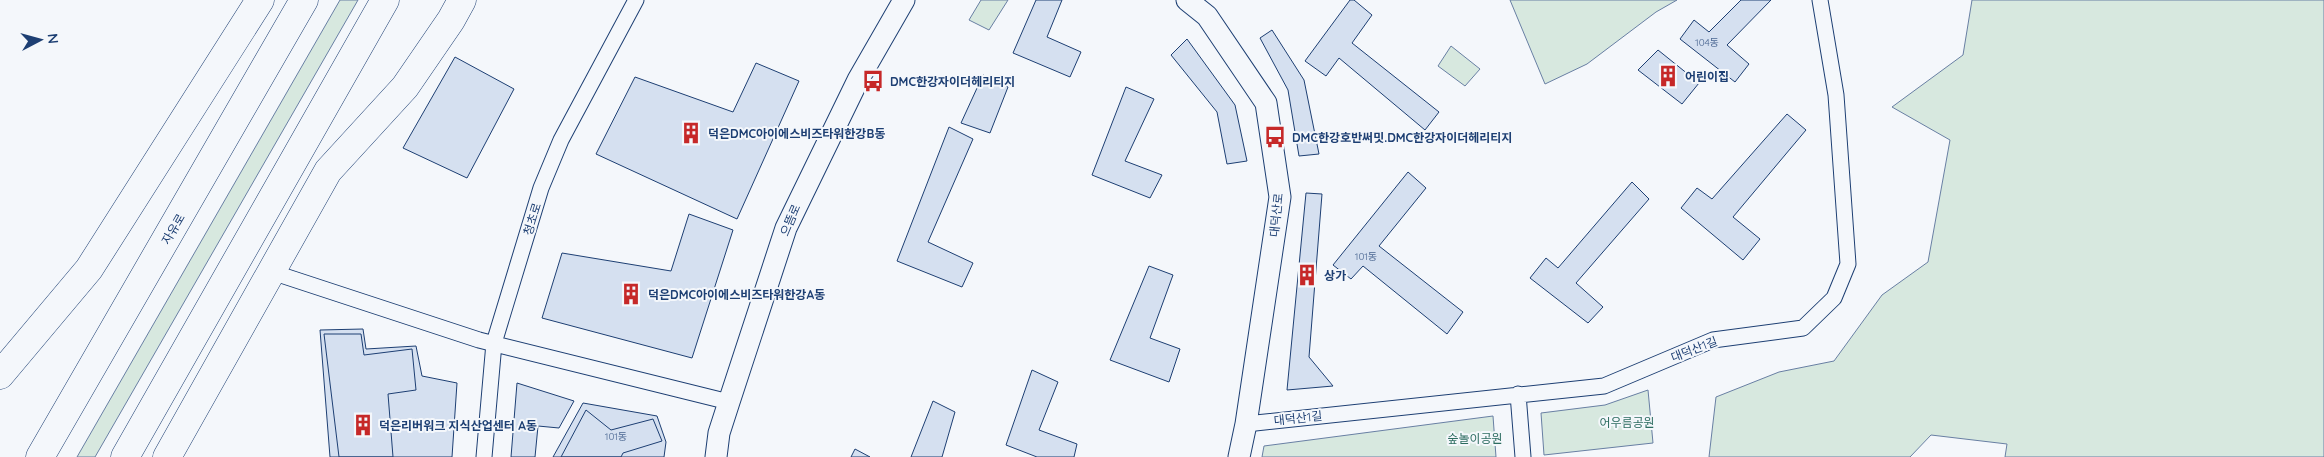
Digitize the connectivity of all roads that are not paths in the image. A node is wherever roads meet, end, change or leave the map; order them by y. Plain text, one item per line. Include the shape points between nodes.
1 (304, 0) edge
2 (385, 0) edge
3 (462, 0) edge
4 (636, 0) edge
5 (904, 0) edge
6 (1187, 0) edge
7 (1820, 0) edge
8 (254, 4) edge
9 (280, 275) dead end
10 (494, 344) junction
11 (0, 374) edge
12 (1518, 394) junction
13 (729, 402) junction
14 (1246, 424) junction
15 (172, 448) edge
16 (40, 457) edge
17 (125, 457) edge
18 (484, 457) edge
19 (716, 457) edge
20 (1239, 457) edge
21 (1523, 457) edge

1 - 16 highway, 자유로
2 - 17 highway
3 - 15 highway via 405,87 328,171
4 - 10 street, 청초로 via 558,148 541,188
5 - 13 street, 으뜸로 via 858,80 786,228
6 - 14 street, 대덕산로 via 1207,16 1266,103 1279,188
7 - 12 street, 대덕산1길 via 1836,95 1848,264 1834,298 1803,328 1713,340 1604,386
8 - 11 highway via 89,269
9 - 10 street
10 - 13 street
10 - 18 street, 청초로
12 - 14 street, 대덕산1길
12 - 21 street
13 - 19 street, 으뜸로 via 719,433
14 - 20 street, 대덕산로

